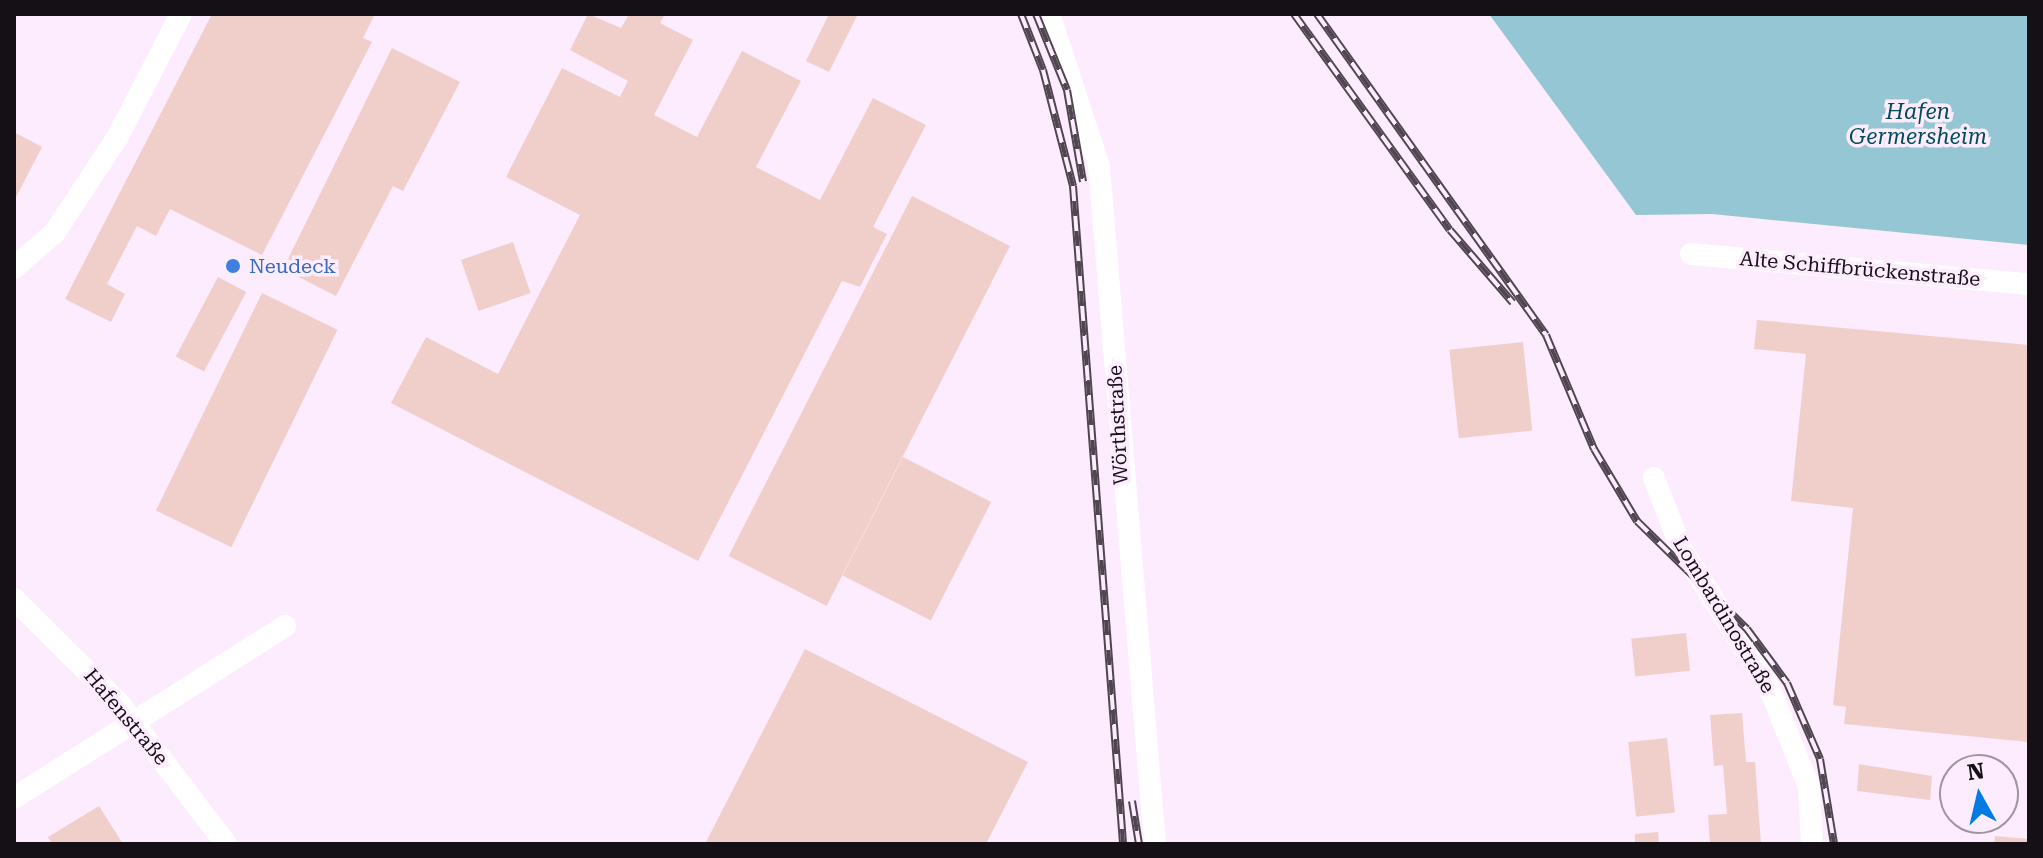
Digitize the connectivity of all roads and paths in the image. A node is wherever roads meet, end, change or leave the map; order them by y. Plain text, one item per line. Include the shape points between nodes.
1 (181, 14) edge
2 (1049, 14) edge
3 (1691, 254) dead end
4 (14, 268) edge
5 (2029, 284) edge
6 (1654, 478) dead end
7 (14, 599) edge
8 (285, 626) dead end
9 (135, 722) junction
10 (14, 798) edge
11 (226, 844) edge
12 (1155, 844) edge
13 (1812, 844) edge

1 - 4 street via 117,138 63,221
2 - 12 street, Wörthstraße via 1089,124 1101,180 1119,468
3 - 5 street, Alte Schiffbrückenstraße
6 - 13 street, Lombardinostraße via 1681,548 1770,689 1809,787
7 - 9 street, Hafenstraße
8 - 9 street
9 - 10 street
9 - 11 street, Hafenstraße

